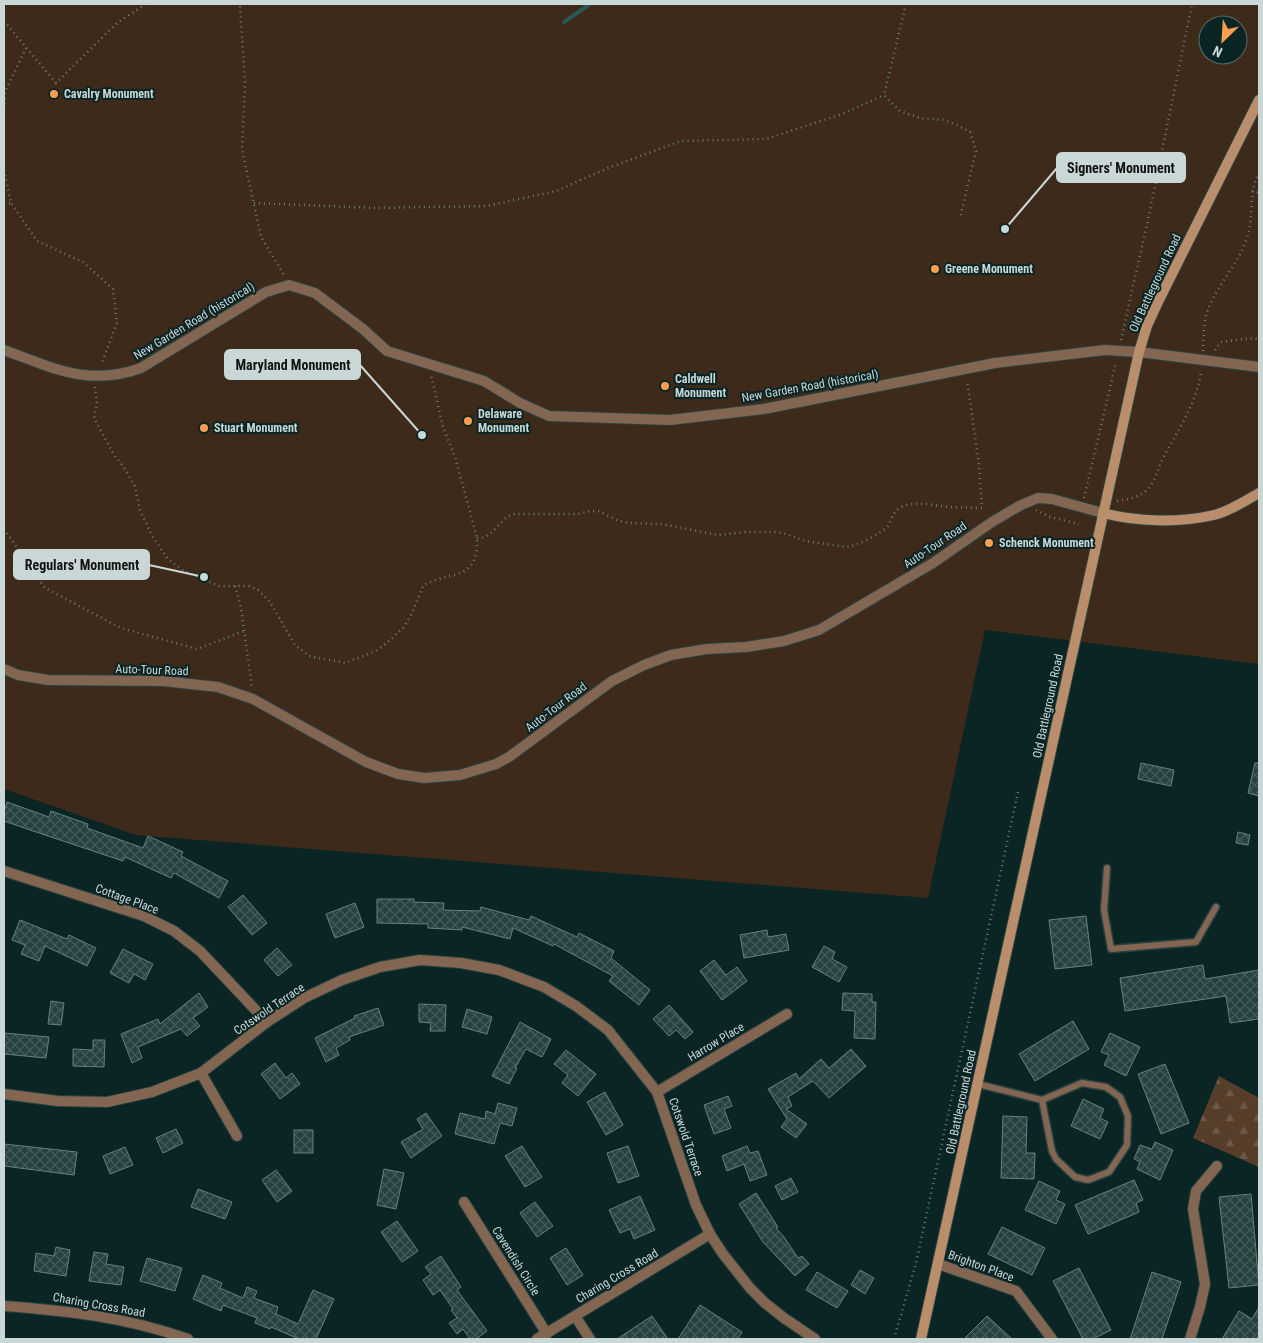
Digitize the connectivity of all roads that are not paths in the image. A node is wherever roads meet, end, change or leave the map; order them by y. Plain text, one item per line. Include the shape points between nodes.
1 (1259, 100) edge
2 (4, 350) edge
3 (1139, 352) junction
4 (1259, 367) edge
5 (1259, 493) edge
6 (1103, 513) junction
7 (4, 669) edge
8 (1107, 868) dead end
9 (4, 871) edge
10 (1216, 907) dead end
11 (787, 1014) dead end
12 (267, 1022) junction
13 (201, 1073) junction
14 (978, 1084) junction
15 (657, 1092) junction
16 (4, 1094) edge
17 (1042, 1100) junction
18 (237, 1136) dead end
19 (1217, 1166) dead end
20 (464, 1202) dead end
21 (710, 1234) junction
22 (938, 1264) junction
23 (4, 1306) edge
24 (575, 1316) junction
25 (542, 1336) edge
26 (188, 1339) edge
27 (590, 1339) edge
28 (815, 1339) edge
29 (921, 1339) edge
30 (1052, 1339) edge
31 (1190, 1339) edge

1 - 3 street, Old Battleground Road via 1158,300
2 - 3 street, New Garden Road (historical) via 66,372 97,377 127,373 141,368 266,292 289,285 315,293 387,350 484,380 520,403 549,416 670,420 764,409 995,363 1105,350
3 - 4 street, New Garden Road (historical)
3 - 6 street, Old Battleground Road
5 - 6 street via 1216,515 1180,520 1118,517
6 - 7 street, Auto-Tour Road via 1052,499 1038,498 1025,503 933,563 819,630 746,647 671,655 644,665 612,681 509,757 460,775 424,778 398,774 366,762 253,699 218,687 163,681 48,680
6 - 14 street, Old Battleground Road
8 - 10 lane via 1104,910 1111,949 1196,942
9 - 12 street, Cottage Place via 144,916 174,931 200,951
11 - 15 street, Harrow Place
12 - 13 street, Cotswold Terrace
12 - 15 street, Cotswold Terrace via 304,998 380,967 420,960 461,963 499,970 544,987 583,1010 608,1030
13 - 16 street, Cotswold Terrace via 152,1092 107,1102 58,1102
13 - 18 street
14 - 17 lane
14 - 22 street, Old Battleground Road
15 - 21 street, Cotswold Terrace via 696,1204
17 - 17 lane via 1056,1159 1075,1177 1088,1180 1109,1172 1127,1145 1128,1116 1120,1097 1106,1087 1082,1083
19 - 31 street via 1196,1191 1193,1209 1205,1284
20 - 25 street, Cavendish Circle
21 - 24 street, Charing Cross Road
21 - 28 street, Cotswold Terrace via 750,1288 779,1314
22 - 29 street, Old Battleground Road
22 - 30 street, Brighton Place via 1016,1291
23 - 26 street, Charing Cross Road via 62,1310 123,1320
24 - 25 street, Charing Cross Road
24 - 27 street

